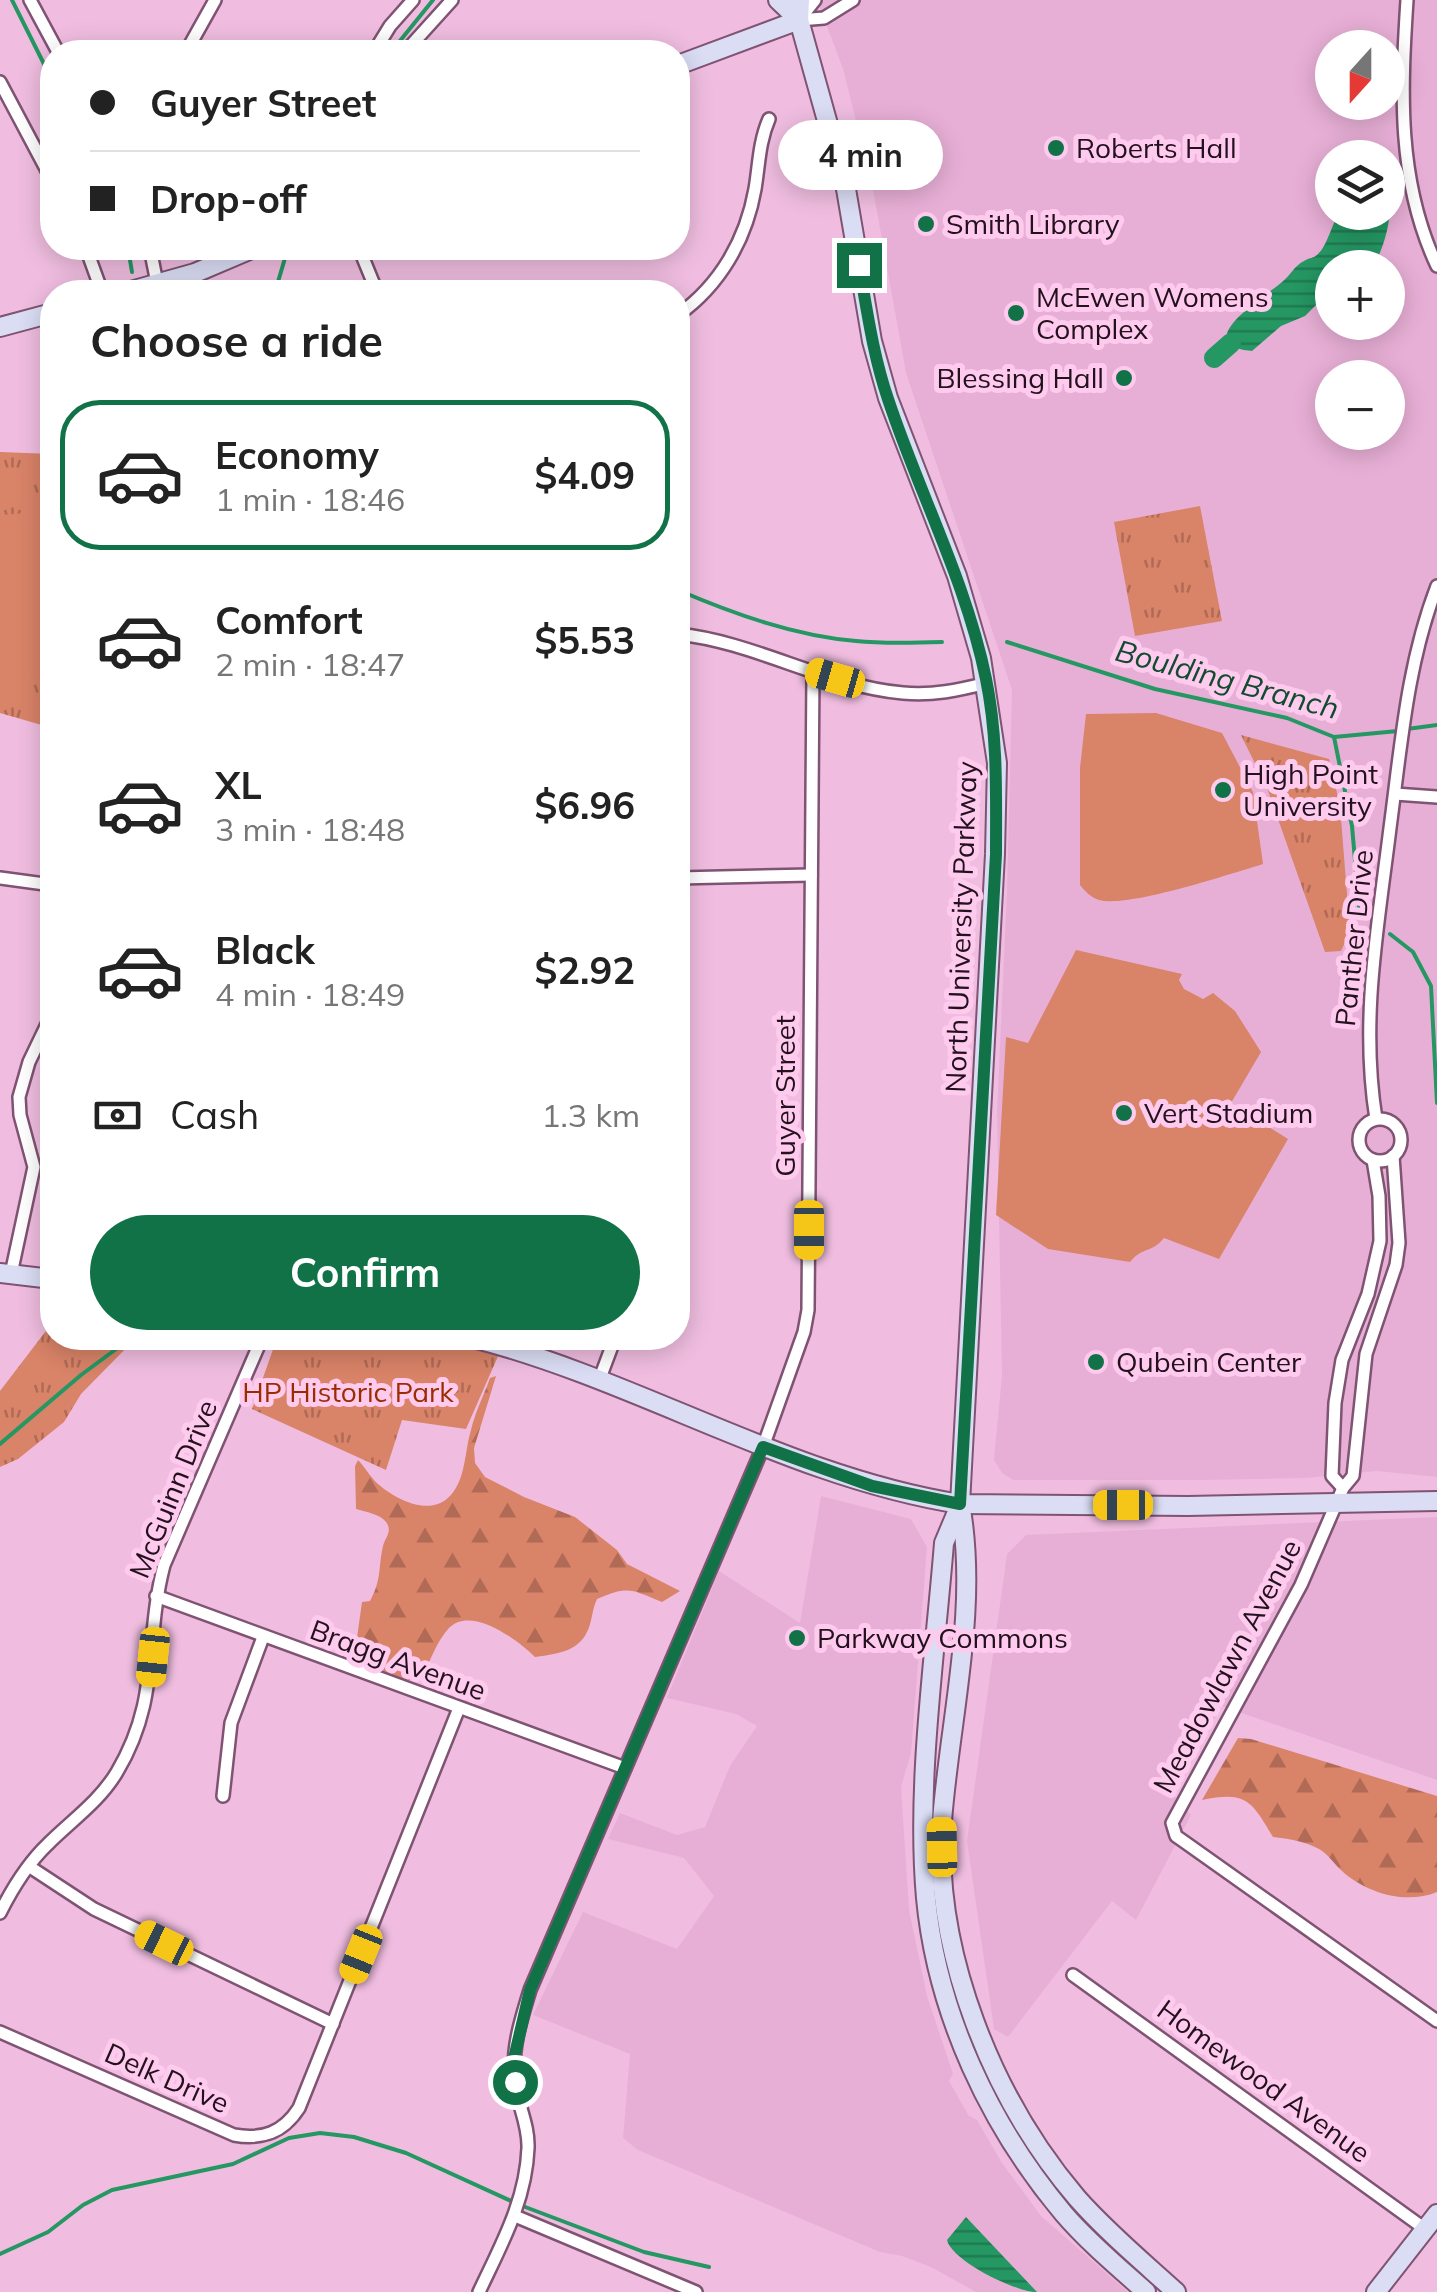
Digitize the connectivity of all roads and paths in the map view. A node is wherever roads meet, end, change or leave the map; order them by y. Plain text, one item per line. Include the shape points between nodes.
1 (30, 0) edge
2 (215, 0) edge
3 (413, 0) edge
4 (452, 0) edge
5 (778, 0) edge
6 (800, 0) edge
7 (815, 0) edge
8 (853, 0) edge
9 (1406, 0) edge
10 (799, 20) junction
11 (52, 40) edge
12 (193, 40) edge
13 (381, 40) edge
14 (416, 40) edge
15 (690, 61) edge
16 (0, 82) edge
17 (768, 119) dead end
18 (40, 157) edge
19 (225, 260) edge
20 (1437, 266) edge
21 (168, 280) edge
22 (690, 304) edge
23 (40, 316) edge
24 (0, 327) edge
25 (1437, 586) edge
26 (690, 636) edge
27 (813, 671) junction
28 (987, 683) junction
29 (1395, 794) junction
30 (1437, 798) edge
31 (811, 875) junction
32 (0, 878) edge
33 (690, 878) edge
34 (40, 883) edge
35 (40, 1039) edge
36 (1376, 1119) junction
37 (1393, 1156) junction
38 (1373, 1160) junction
39 (6, 1273) edge
40 (40, 1278) edge
41 (257, 1350) edge
42 (511, 1350) edge
43 (611, 1350) edge
44 (600, 1378) junction
45 (763, 1447) junction
46 (1341, 1495) junction
47 (1437, 1501) edge
48 (960, 1504) junction
49 (156, 1596) junction
50 (263, 1637) junction
51 (459, 1708) junction
52 (625, 1768) junction
53 (223, 1796) dead end
54 (30, 1867) junction
55 (0, 1913) edge
56 (938, 1914) junction
57 (1074, 1975) dead end
58 (950, 2006) junction
59 (1437, 2021) edge
60 (333, 2024) junction
61 (0, 2032) edge
62 (992, 2065) junction
63 (981, 2088) junction
64 (1084, 2205) junction
65 (515, 2216) junction
66 (1431, 2222) edge
67 (672, 2287) edge
68 (479, 2292) edge
69 (696, 2292) edge
70 (1146, 2292) edge
71 (1176, 2292) edge
72 (1376, 2292) edge

1 - 11 street
2 - 12 street
3 - 13 street
4 - 14 street
5 - 10 main road
6 - 10 main road, North University Parkway
7 - 10 street
8 - 10 street via 824,18
9 - 20 street via 1404,154
10 - 15 main road
10 - 28 main road, North University Parkway via 846,189 888,398 957,576
16 - 18 street
17 - 22 street via 735,251
19 - 21 main road
23 - 24 main road
25 - 29 street, Panther Drive via 1416,645
26 - 27 street
27 - 28 street via 900,693
27 - 31 street, Guyer Street
28 - 48 main road, North University Parkway via 996,854
29 - 30 street
29 - 36 street, Panther Drive via 1368,1010
31 - 33 street
31 - 45 street, Guyer Street via 808,1310
32 - 34 street
35 - 39 street via 19,1098 34,1168
36 - 37 street via 1399,1131
36 - 38 street via 1359,1138
37 - 38 street
37 - 46 street via 1400,1220 1396,1265 1366,1354 1353,1476
38 - 46 street via 1378,1254 1334,1404 1332,1476
39 - 40 main road
41 - 49 street, McGuinn Drive
42 - 44 main road
43 - 44 street
44 - 45 main road
45 - 48 main road via 872,1486
45 - 52 street, Guyer Street
46 - 47 main road
46 - 48 main road via 1188,1506
46 - 59 street, Meadowlawn Avenue via 1301,1585 1172,1823 1176,1836
48 - 56 main road, North University Parkway via 944,1542 924,1804
49 - 50 street, Bragg Avenue
49 - 54 street, McGuinn Drive via 150,1682 130,1749 94,1804
50 - 51 street, Bragg Avenue
50 - 53 street via 231,1723
51 - 52 street, Bragg Avenue
51 - 60 street, Delk Drive
52 - 65 street, Guyer Street via 521,2021 515,2082 528,2143
54 - 55 street, McGuinn Drive
54 - 60 street via 94,1910
56 - 58 main road
56 - 62 main road
57 - 66 street, Homewood Avenue
58 - 62 main road via 966,2024 981,2063
58 - 63 main road
60 - 61 street, Delk Drive via 293,2117 273,2133 248,2138
62 - 64 main road via 1042,2152
63 - 64 main road via 995,2092 1048,2176
63 - 70 main road via 1066,2216
64 - 71 main road
65 - 67 street
65 - 68 street, Guyer Street
66 - 72 main road
67 - 69 street

